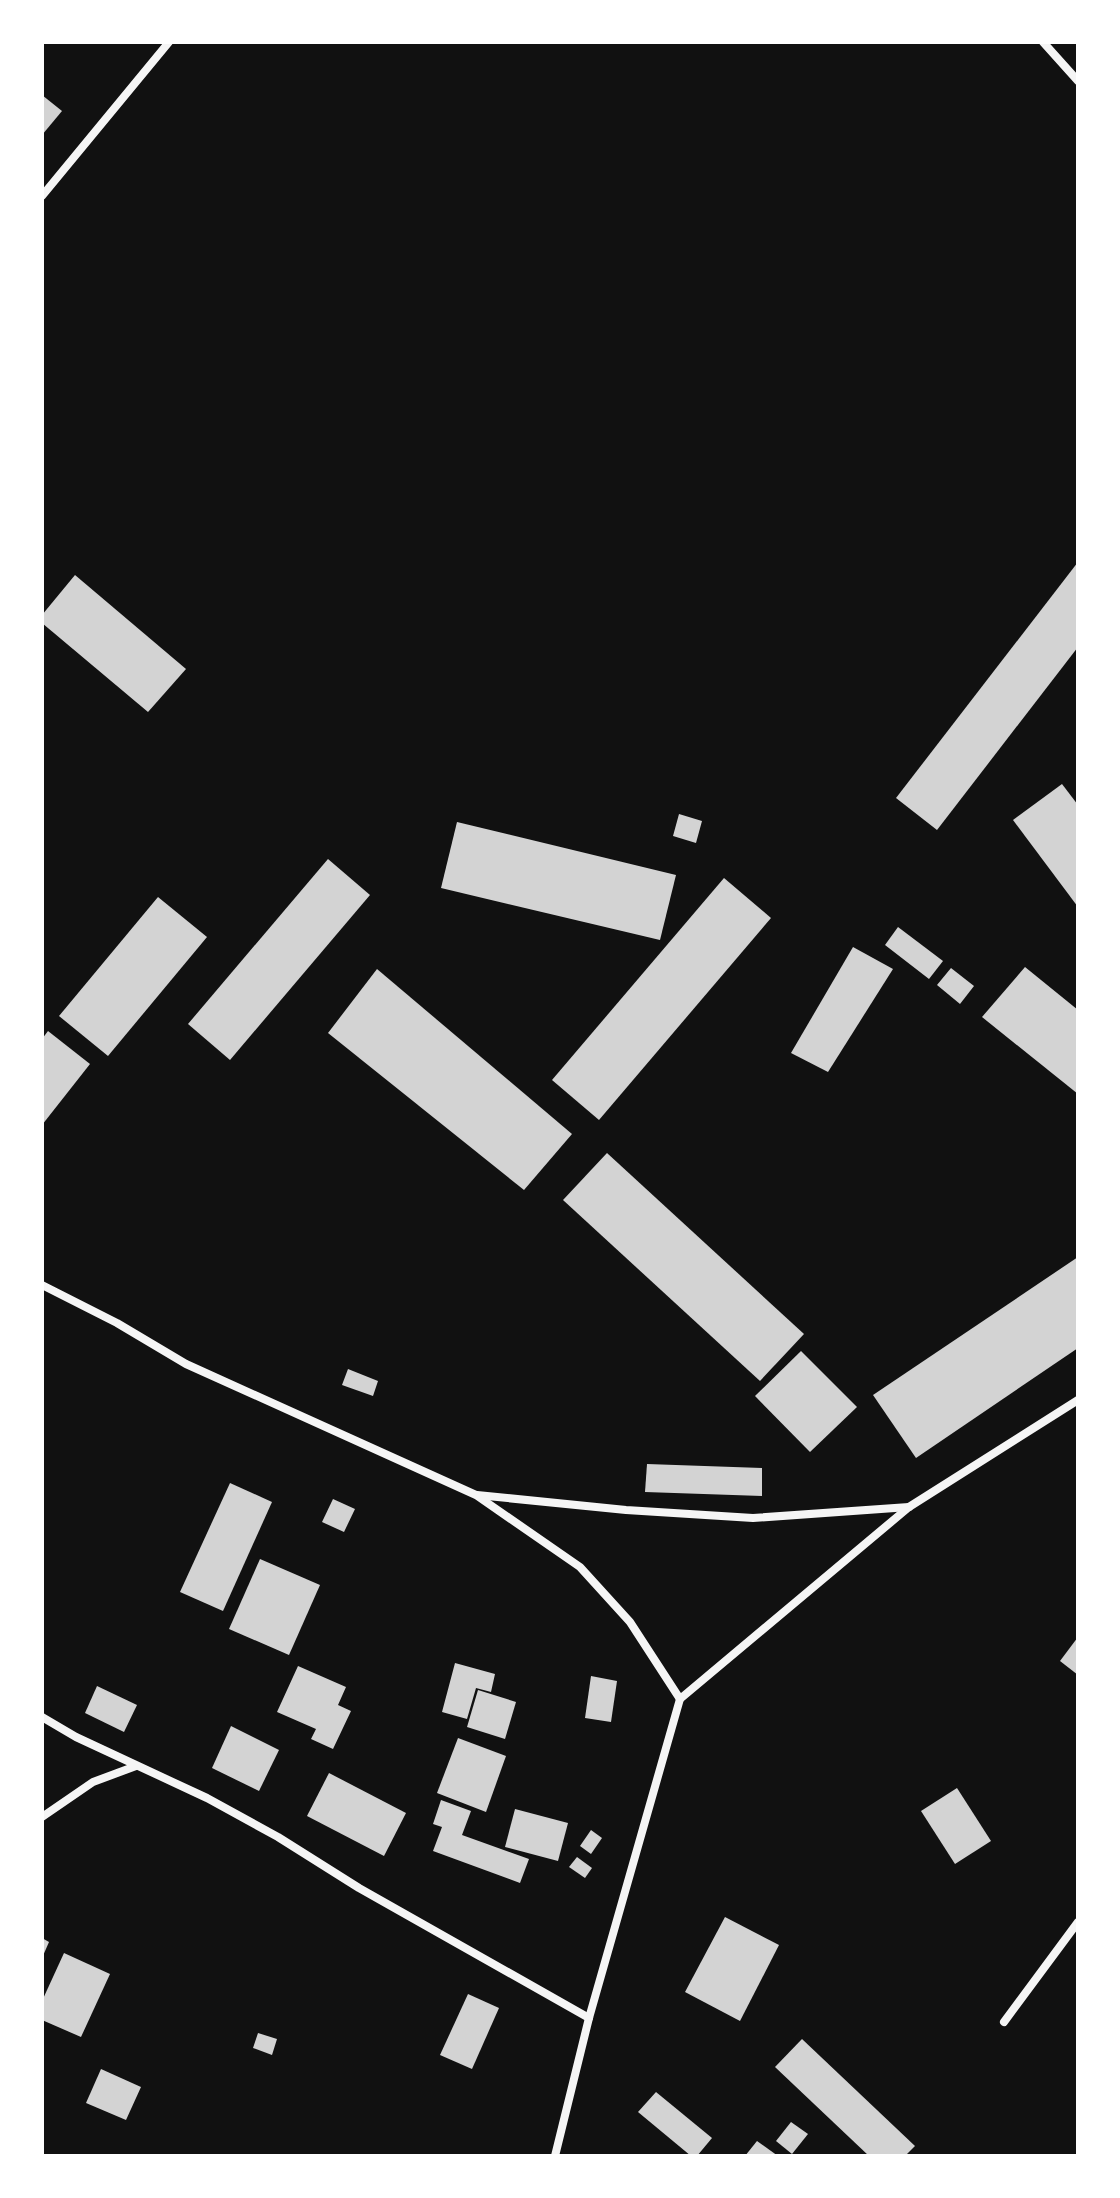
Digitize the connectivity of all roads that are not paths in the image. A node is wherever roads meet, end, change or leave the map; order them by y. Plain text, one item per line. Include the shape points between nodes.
1 (169, 42) edge
2 (1048, 44) edge
3 (1078, 81) edge
4 (42, 196) edge
5 (42, 1285) edge
6 (1078, 1400) edge
7 (476, 1495) junction
8 (909, 1507) junction
9 (680, 1699) junction
10 (42, 1717) edge
11 (136, 1766) junction
12 (42, 1817) edge
13 (1078, 1922) edge
14 (589, 2018) junction
15 (1004, 2022) dead end
16 (555, 2156) edge

1 - 4 street
2 - 3 street
5 - 7 street via 186,1364
6 - 8 street
7 - 8 street via 753,1518
7 - 9 street via 580,1567 630,1622
8 - 9 street
9 - 14 street
10 - 11 street
11 - 12 street via 93,1782
11 - 14 street via 278,1837
13 - 15 street
14 - 16 street

